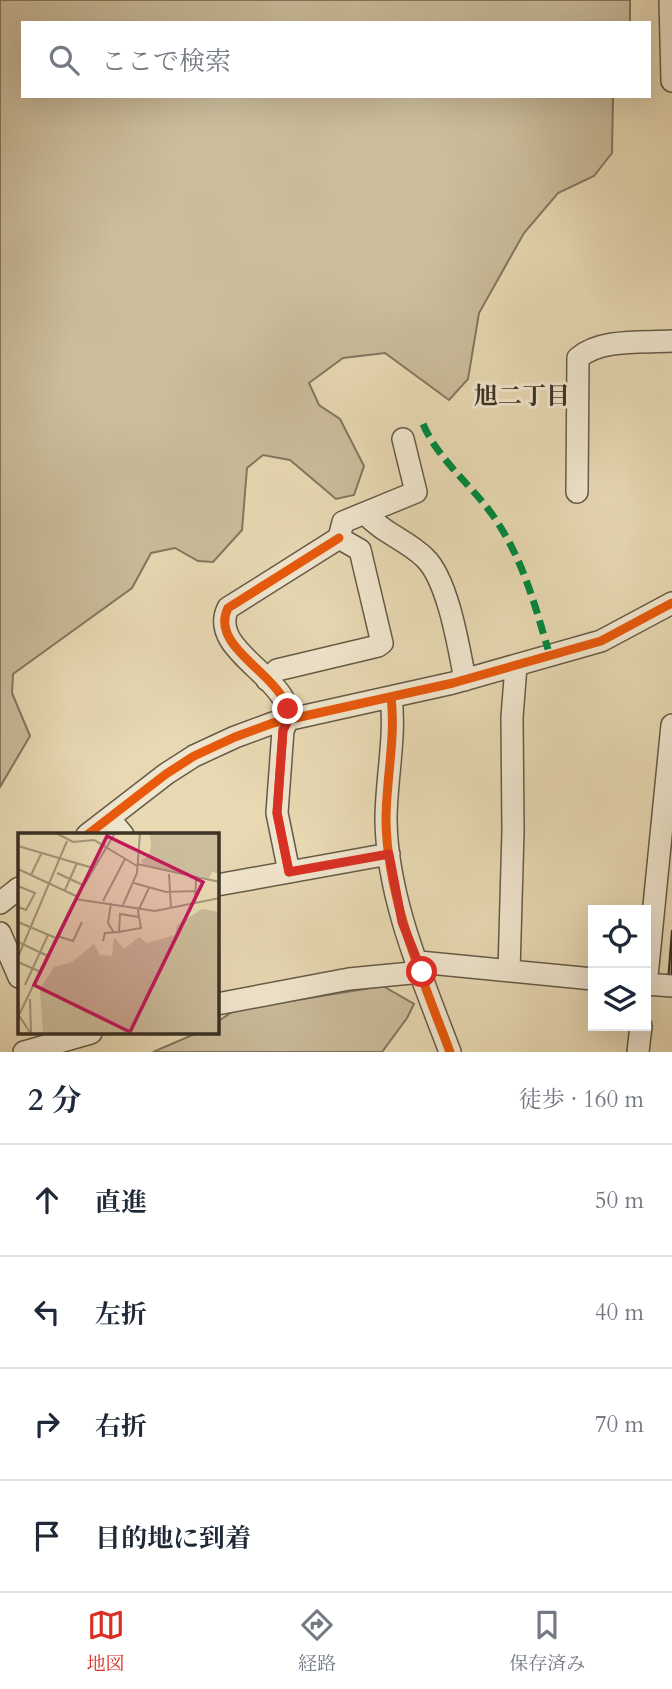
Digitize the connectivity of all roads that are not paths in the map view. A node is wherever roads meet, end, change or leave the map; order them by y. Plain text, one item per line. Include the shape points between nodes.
1 (670, 0) edge
2 (672, 82) edge
3 (672, 341) edge
4 (403, 439) dead end
5 (577, 492) dead end
6 (365, 513) junction
7 (339, 538) junction
8 (672, 603) edge
9 (516, 666) junction
10 (267, 680) junction
11 (465, 680) junction
12 (391, 697) junction
13 (289, 719) junction
14 (672, 725) edge
15 (109, 818) junction
16 (667, 827) edge
17 (90, 833) edge
18 (121, 833) edge
19 (389, 854) junction
20 (289, 872) junction
21 (219, 886) edge
22 (18, 889) edge
23 (0, 903) edge
24 (0, 933) edge
25 (421, 967) junction
26 (648, 968) edge
27 (509, 971) junction
28 (18, 975) edge
29 (588, 979) edge
30 (651, 985) edge
31 (672, 986) edge
32 (219, 1004) edge
33 (640, 1031) edge
34 (82, 1034) edge
35 (45, 1038) edge
36 (24, 1052) edge
37 (450, 1052) edge
38 (638, 1052) edge

1 - 2 street
3 - 5 street via 614,344 579,358
4 - 6 street via 416,492
6 - 7 street via 343,522
6 - 11 street via 426,558 448,600
7 - 10 street via 228,608 223,619 225,635
7 - 10 street via 360,550 382,642 277,670
8 - 9 street via 601,641
9 - 11 street
9 - 27 street
10 - 13 street via 286,703
11 - 12 street
12 - 13 street
12 - 19 street
13 - 15 street via 194,756
13 - 20 street via 283,730 277,813
14 - 16 street
15 - 17 street
15 - 18 street
16 - 26 street
19 - 20 street
19 - 25 street via 402,922
20 - 21 street
22 - 23 street
24 - 28 street
25 - 27 street
25 - 32 street
25 - 37 street
27 - 29 street
30 - 31 street
33 - 38 street
34 - 35 street
35 - 36 street

